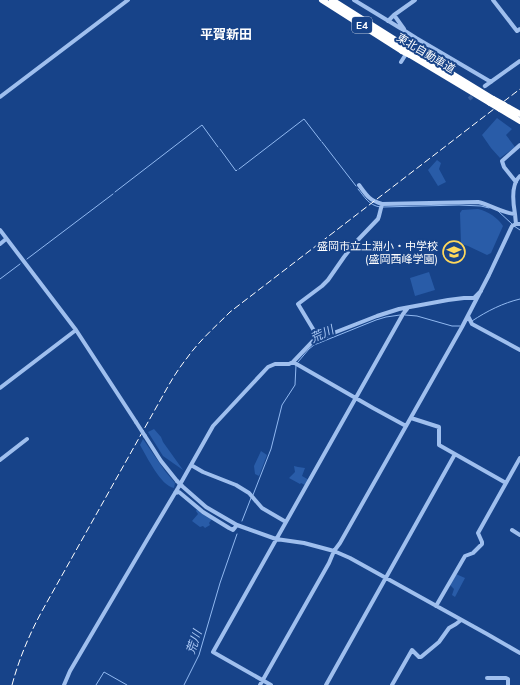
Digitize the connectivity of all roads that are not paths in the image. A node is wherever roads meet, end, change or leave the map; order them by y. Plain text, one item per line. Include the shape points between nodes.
1 (128, 0) edge
2 (322, 0) edge
3 (332, 0) edge
4 (354, 0) edge
5 (414, 0) edge
6 (493, 0) edge
7 (394, 16) junction
8 (388, 21) junction
9 (520, 29) edge
10 (405, 31) junction
11 (416, 38) junction
12 (404, 48) junction
13 (411, 53) junction
14 (520, 61) edge
15 (401, 62) dead end
16 (491, 82) junction
17 (485, 86) tunnel mouth
18 (0, 97) edge
19 (493, 100) junction
20 (503, 106) junction
21 (520, 111) edge
22 (520, 114) edge
23 (520, 121) edge
24 (520, 146) edge
25 (520, 176) edge
26 (516, 182) junction
27 (359, 186) dead end
28 (382, 206) junction
29 (515, 214) junction
30 (516, 224) edge
31 (0, 230) edge
32 (6, 239) junction
33 (0, 244) edge
34 (481, 291) junction
35 (408, 308) junction
36 (469, 319) junction
37 (76, 330) junction
38 (319, 339) junction
39 (520, 350) edge
40 (295, 363) junction
41 (0, 388) edge
42 (356, 398) junction
43 (410, 418) junction
44 (406, 426) junction
45 (27, 439) dead end
46 (455, 454) junction
47 (520, 458) edge
48 (0, 460) edge
49 (191, 465) junction
50 (506, 483) junction
51 (175, 492) junction
52 (286, 522) junction
53 (237, 525) junction
54 (512, 530) dead end
55 (520, 535) edge
56 (276, 538) junction
57 (334, 551) junction
58 (386, 578) junction
59 (436, 606) junction
60 (461, 620) junction
61 (520, 653) edge
62 (487, 678) dead end
63 (263, 680) junction
64 (64, 685) edge
65 (260, 685) edge
66 (271, 685) edge
67 (326, 685) edge
68 (392, 685) edge
69 (508, 685) edge

1 - 18 street
2 - 12 highway, 東北自動車道 / E4
3 - 12 highway, 東北自動車道 / E4
4 - 8 street
5 - 7 street
6 - 9 street via 517,31
7 - 8 street
7 - 10 street
8 - 10 street
10 - 11 street
11 - 15 street
11 - 16 street
12 - 13 highway, 東北自動車道 / E4, bridge
13 - 19 highway, 東北自動車道 / E4
13 - 19 highway, 東北自動車道 / E4
14 - 16 street
16 - 17 street
19 - 20 highway, 東北自動車道 / E4, bridge
20 - 21 highway
20 - 22 highway, 東北自動車道 / E4
20 - 23 highway, 東北自動車道 / E4
24 - 26 street via 502,161
25 - 26 street
26 - 29 street via 513,202
27 - 28 street via 367,197
28 - 29 street via 473,202
28 - 38 street via 378,219 355,242 328,280 298,304
29 - 30 street
30 - 34 street
31 - 32 street
32 - 33 street
32 - 37 street
34 - 35 street via 474,298
34 - 36 street
35 - 38 street via 377,316
35 - 42 street
36 - 39 street
36 - 43 street via 464,322
37 - 41 street
37 - 53 street, bridge via 161,461 177,481 206,507
38 - 40 street via 314,341
40 - 42 street
40 - 49 street via 271,365 264,371 213,426
42 - 44 street
42 - 52 street
43 - 44 street
43 - 46 street via 439,427 439,445
44 - 57 street
45 - 48 street
46 - 50 street
46 - 58 street
47 - 50 street
49 - 51 street
49 - 52 street via 236,485 252,495 262,508
50 - 59 street via 478,533 482,544 473,553 465,556
51 - 53 street via 179,492 203,512 229,528 233,530
51 - 64 street
52 - 56 street
53 - 56 street
54 - 55 street
56 - 57 street
56 - 63 street via 213,652
57 - 58 street
57 - 63 street
58 - 59 street
58 - 67 street
59 - 60 street
60 - 61 street
60 - 68 street via 449,628 439,642 421,657 412,650
62 - 69 street via 506,678
63 - 65 street
63 - 66 street

